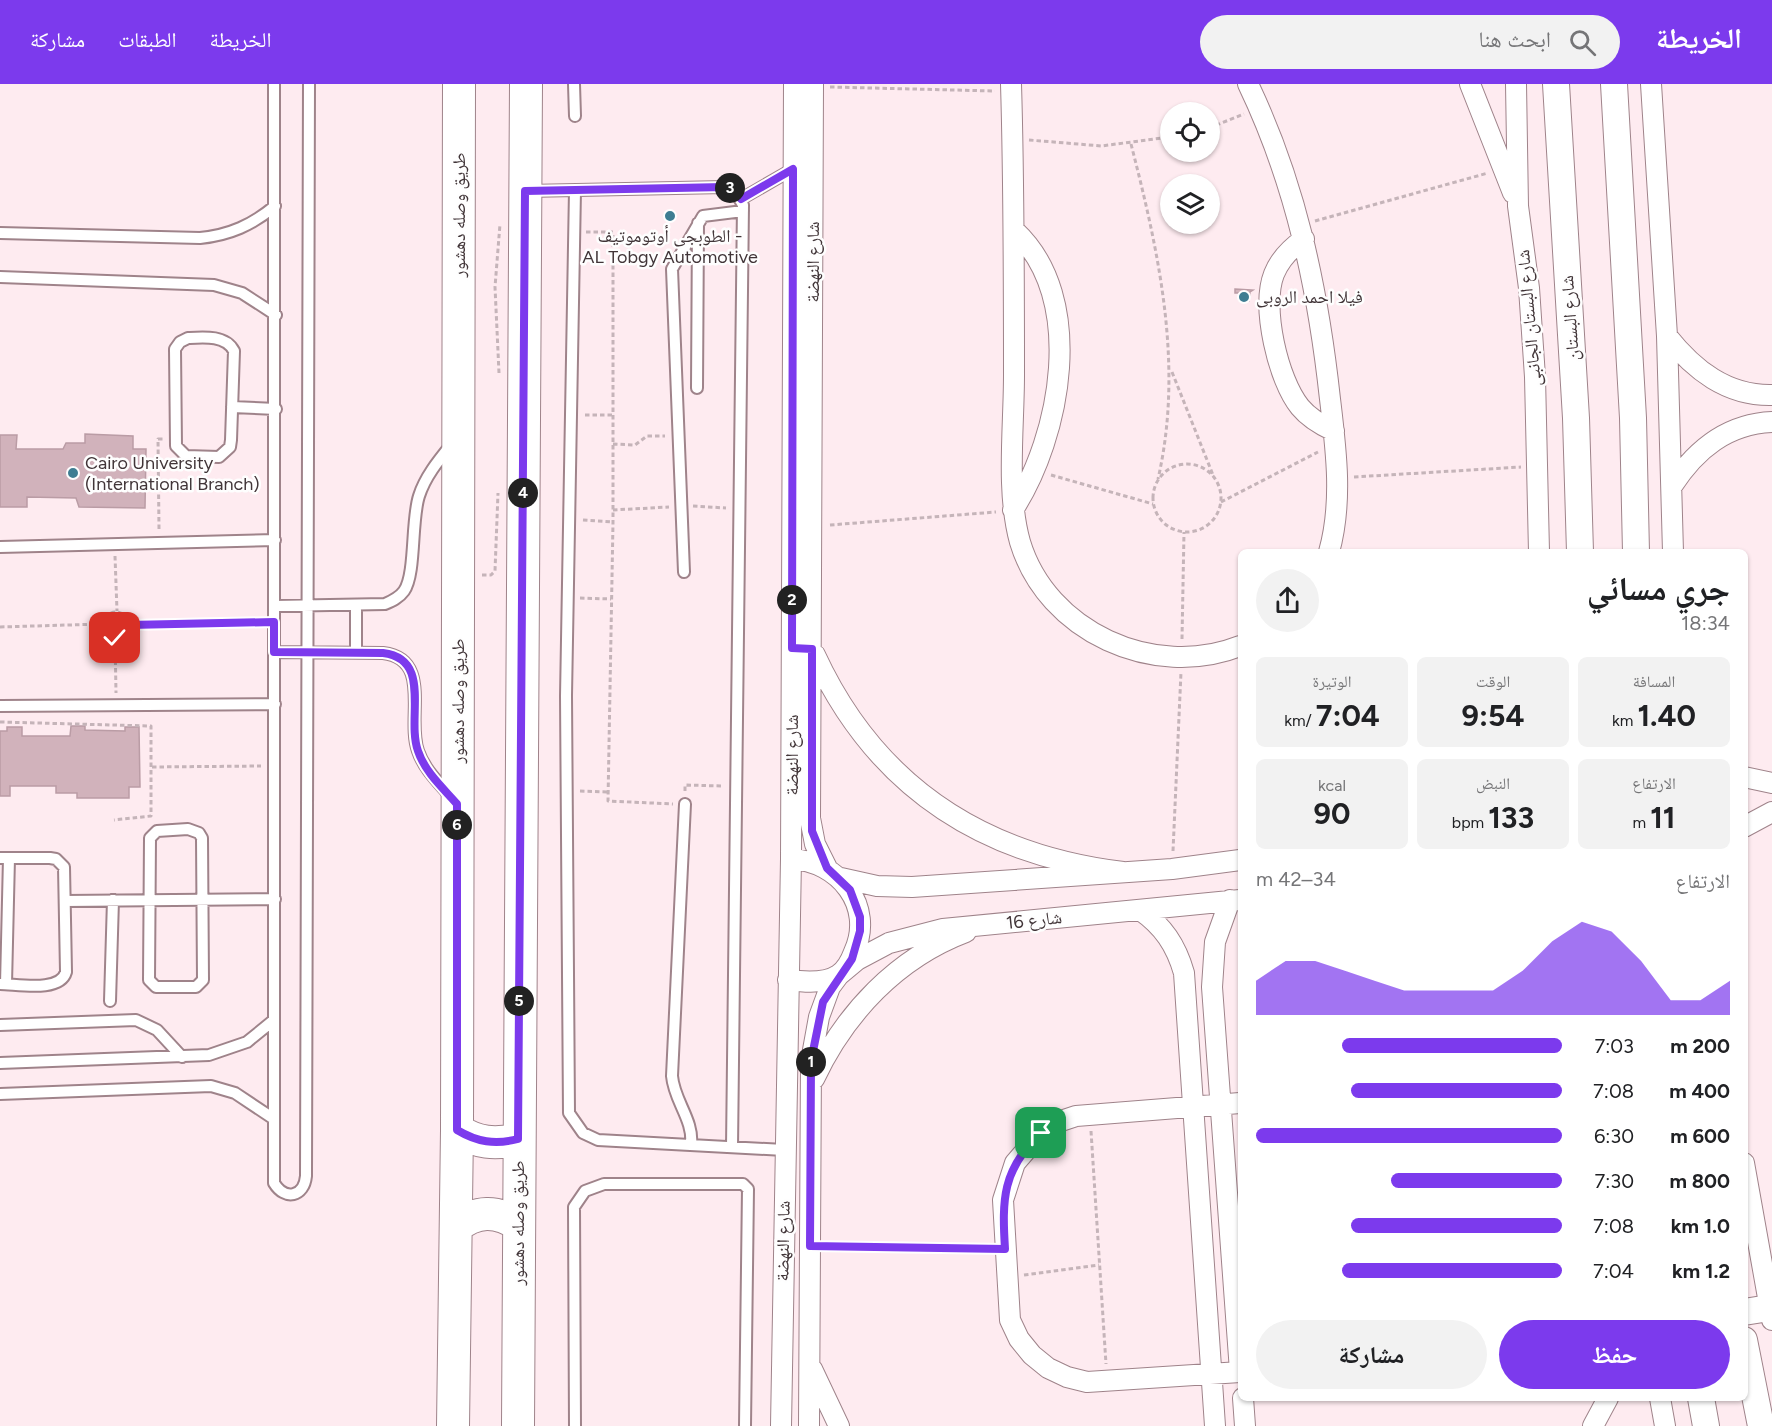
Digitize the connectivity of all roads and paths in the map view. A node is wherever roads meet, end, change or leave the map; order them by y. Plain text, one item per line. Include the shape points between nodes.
1 (274, 84) edge
2 (309, 84) edge
3 (459, 84) edge
4 (526, 84) edge
5 (574, 84) edge
6 (794, 84) edge
7 (1248, 84) edge
8 (1470, 84) edge
9 (1516, 84) edge
10 (1556, 84) edge
11 (1614, 84) edge
12 (1651, 84) edge
13 (813, 86) edge
14 (1011, 88) edge
15 (1259, 108) junction
16 (575, 116) dead end
17 (1220, 124) edge
18 (1012, 137) junction
19 (1160, 140) edge
20 (1131, 144) junction
21 (793, 169) junction
22 (1504, 169) junction
23 (575, 190) junction
24 (525, 191) junction
25 (741, 199) junction
26 (275, 206) junction
27 (1518, 206) junction
28 (743, 211) junction
29 (698, 223) junction
30 (1015, 231) junction
31 (575, 232) junction
32 (1302, 232) junction
33 (0, 233) edge
34 (0, 277) edge
35 (276, 315) junction
36 (1667, 336) junction
37 (1171, 369) junction
38 (697, 388) dead end
39 (1772, 395) edge
40 (231, 407) junction
41 (276, 409) junction
42 (571, 414) junction
43 (612, 415) junction
44 (1772, 422) edge
45 (678, 435) junction
46 (458, 436) junction
47 (1334, 437) junction
48 (174, 438) junction
49 (613, 444) junction
50 (1537, 466) junction
51 (1035, 471) junction
52 (1214, 476) junction
53 (1337, 478) junction
54 (1158, 479) junction
55 (1672, 486) junction
56 (1221, 502) junction
57 (1153, 504) junction
58 (681, 506) junction
59 (739, 508) junction
60 (613, 510) junction
61 (1013, 511) junction
62 (569, 520) junction
63 (613, 522) junction
64 (813, 526) junction
65 (159, 530) dead end
66 (1184, 532) junction
67 (275, 540) junction
68 (115, 544) junction
69 (0, 547) edge
70 (1330, 549) edge
71 (1539, 549) edge
72 (1580, 549) edge
73 (1636, 549) edge
74 (1673, 549) edge
75 (684, 572) dead end
76 (568, 598) junction
77 (611, 600) junction
78 (356, 605) junction
79 (275, 606) junction
80 (307, 606) junction
81 (117, 611) junction
82 (274, 622) junction
83 (102, 624) junction
84 (129, 625) junction
85 (0, 627) edge
86 (115, 638) junction
87 (1238, 647) edge
88 (802, 649) junction
89 (274, 652) junction
90 (307, 652) junction
91 (356, 652) junction
92 (1182, 658) junction
93 (275, 704) junction
94 (116, 705) junction
95 (0, 706) edge
96 (0, 722) edge
97 (274, 766) junction
98 (152, 767) junction
99 (1748, 778) edge
100 (1772, 783) edge
101 (736, 787) junction
102 (566, 791) junction
103 (607, 792) junction
104 (457, 804) junction
105 (685, 804) junction
106 (1772, 812) edge
107 (114, 820) dead end
108 (1748, 825) edge
109 (4, 858) edge
110 (791, 859) junction
111 (1238, 860) edge
112 (1172, 869) junction
113 (1123, 872) junction
114 (834, 873) junction
115 (274, 899) junction
116 (113, 900) junction
117 (150, 900) junction
118 (203, 900) junction
119 (1235, 900) edge
120 (65, 901) junction
121 (1140, 910) junction
122 (981, 926) junction
123 (839, 975) junction
124 (788, 980) junction
125 (3, 984) edge
126 (110, 1001) dead end
127 (274, 1020) junction
128 (0, 1025) edge
129 (182, 1057) junction
130 (0, 1063) edge
131 (811, 1084) junction
132 (0, 1094) edge
133 (1238, 1103) edge
134 (1220, 1104) junction
135 (1193, 1107) junction
136 (1090, 1114) junction
137 (274, 1119) junction
138 (457, 1130) junction
139 (518, 1139) junction
140 (691, 1145) junction
141 (732, 1147) junction
142 (784, 1150) junction
143 (1748, 1196) edge
144 (519, 1225) junction
145 (456, 1227) junction
146 (810, 1246) junction
147 (1005, 1249) junction
148 (1099, 1265) junction
149 (1007, 1277) junction
150 (1762, 1313) edge
151 (1238, 1344) edge
152 (1748, 1360) edge
153 (809, 1363) junction
154 (1238, 1371) edge
155 (1211, 1374) junction
156 (1107, 1382) junction
157 (1243, 1401) edge
158 (1606, 1401) edge
159 (1661, 1401) edge
160 (1702, 1401) edge
161 (453, 1426) edge
162 (518, 1426) edge
163 (575, 1426) edge
164 (745, 1426) edge
165 (781, 1426) edge
166 (808, 1426) edge
167 (839, 1426) edge
168 (1215, 1426) edge
169 (1245, 1426) edge
170 (1593, 1426) edge
171 (1665, 1426) edge
172 (1706, 1426) edge
173 (1761, 1426) edge

1 - 26 lane
2 - 80 lane
3 - 46 main road, طريق وصله دهشور
4 - 24 main road, طريق وصله دهشور
5 - 16 lane
6 - 21 street, شارع النهضة
7 - 15 street
8 - 22 street
9 - 27 street, شارع البستان الجانبى
10 - 72 street, شارع البستان
11 - 73 street via 1633,418
12 - 36 street
13 - 14 path
13 - 64 street, شارع النهضة
14 - 18 street
15 - 17 path
15 - 32 street via 1281,160
18 - 20 path via 1071,145
18 - 30 street
19 - 20 path
20 - 37 path via 1156,253
21 - 25 lane
21 - 88 street, شارع النهضة
22 - 27 street
22 - 32 path
23 - 24 lane
23 - 25 lane via 725,187
23 - 31 lane
24 - 139 main road, طريق وصله دهشور
25 - 28 lane
26 - 33 lane via 247,226 200,238
26 - 35 lane
27 - 50 street, شارع البستان الجانبى via 1529,288
28 - 29 lane via 710,214
28 - 59 lane
29 - 38 lane
29 - 45 lane via 672,269
30 - 51 street via 1039,258 1047,274 1058,339 1053,408
30 - 61 street
31 - 42 lane
31 - 43 path via 613,232
32 - 47 street via 1321,322
32 - 47 street via 1274,275 1269,298 1272,327 1292,395
34 - 35 lane via 214,285 242,293
35 - 41 lane
36 - 39 street via 1680,353 1713,380 1752,396
36 - 55 street
37 - 52 path
37 - 54 path via 1169,424
40 - 41 lane
40 - 48 lane via 230,447 219,457 186,456
40 - 48 lane via 232,347 220,339 184,339 175,349
41 - 67 lane
42 - 43 path
42 - 62 lane
43 - 49 path
44 - 55 street via 1753,422 1714,440 1691,460
45 - 49 path via 647,436 635,445
45 - 58 lane
46 - 78 lane via 434,466 419,496 409,580 404,591 385,604
46 - 104 main road, طريق وصله دهشور
47 - 53 street
47 - 56 path
48 - 65 path via 158,439
49 - 60 path
50 - 53 path
50 - 71 street, شارع البستان الجانبى
51 - 57 path
51 - 61 street
52 - 54 path via 1199,466 1181,464
52 - 56 path
53 - 70 street via 1337,517
54 - 57 path
55 - 74 street
56 - 66 path via 1212,522 1199,530
57 - 66 path via 1164,524
58 - 59 path
58 - 60 path
58 - 75 lane
59 - 101 lane
60 - 63 path
61 - 64 path
61 - 92 street via 1030,571 1043,590 1076,622 1126,648
62 - 63 path
62 - 76 lane
63 - 77 path
64 - 88 street, شارع النهضة
66 - 92 path
67 - 68 lane
67 - 79 lane
68 - 69 lane
68 - 81 path
76 - 77 path
76 - 102 lane
77 - 103 path
78 - 80 lane
78 - 91 lane
79 - 80 lane
79 - 82 lane
80 - 90 lane
81 - 83 path via 107,614
81 - 84 path via 126,616
82 - 84 path
82 - 89 lane
83 - 85 path
83 - 86 path via 106,634
84 - 86 path via 125,634
86 - 94 path
87 - 92 street
88 - 110 street, شارع النهضة
88 - 113 street via 856,727 904,779 936,805 1006,844 1044,858
88 - 114 street, شارع النهضة via 810,818 815,844
89 - 90 lane
89 - 93 lane
90 - 91 lane
90 - 137 lane via 306,1176 305,1186 298,1193 288,1195 274,1183
91 - 104 lane via 392,654 411,669 418,752
92 - 112 path
93 - 94 lane
93 - 97 lane
94 - 95 lane
96 - 98 path via 151,726
97 - 98 path
97 - 115 lane
98 - 107 path via 151,816
99 - 100 street
101 - 105 path via 685,785
101 - 141 lane
102 - 103 path
102 - 140 lane via 569,1113 583,1134 598,1140
103 - 105 path via 608,801
104 - 138 main road, طريق وصله دهشور
105 - 140 lane via 672,1077 676,1098 691,1131
106 - 108 street
109 - 120 lane via 50,858 61,862
109 - 125 lane
110 - 114 street via 804,860
110 - 124 street, شارع النهضة
111 - 112 street
112 - 113 street
113 - 114 street via 912,887 877,886
114 - 123 street, شارع النهضة via 856,903 860,931 852,959
115 - 118 lane
115 - 127 lane
116 - 117 lane
116 - 120 lane
116 - 126 lane
117 - 118 lane
117 - 118 lane via 150,838 157,831 188,829 202,838
117 - 118 lane via 149,980 156,987 190,988 203,980
119 - 121 street, شارع 16
119 - 134 street via 1218,928 1211,972
120 - 125 lane via 65,977 52,984
121 - 122 street, شارع 16
121 - 135 street via 1164,930 1180,957
122 - 123 street, شارع 16 via 906,937 857,960
122 - 131 street via 927,951 879,986 840,1032
123 - 124 street via 820,981
123 - 131 street, شارع النهضة via 819,1017
124 - 142 street, شارع النهضة
127 - 129 lane via 235,1048
127 - 137 lane
128 - 129 lane via 136,1020 157,1030
129 - 130 lane
131 - 146 street, شارع النهضة
132 - 137 lane via 211,1086 235,1093
133 - 134 street
134 - 135 street
134 - 151 street
135 - 136 street
135 - 155 street
136 - 147 street via 1058,1122 1041,1133 1015,1163 1003,1200
136 - 148 path
138 - 139 main road via 493,1143
138 - 145 main road, طريق وصله دهشور
139 - 144 main road, طريق وصله دهشور
140 - 141 lane
141 - 142 lane
142 - 165 street, شارع النهضة
143 - 150 street
144 - 145 main road via 494,1213 466,1219
144 - 162 main road, طريق وصله دهشور
145 - 161 main road, طريق وصله دهشور
146 - 147 path
146 - 153 street, شارع النهضة
147 - 149 street
148 - 149 path
148 - 156 path
149 - 156 street via 1010,1320 1032,1355 1066,1377
152 - 173 street
153 - 166 street, شارع النهضة
153 - 167 street
154 - 155 street
155 - 156 street
155 - 168 street
157 - 169 street
158 - 170 street
159 - 171 street
160 - 172 street
163 - 164 lane via 574,1207 585,1191 604,1184 742,1184 748,1189

